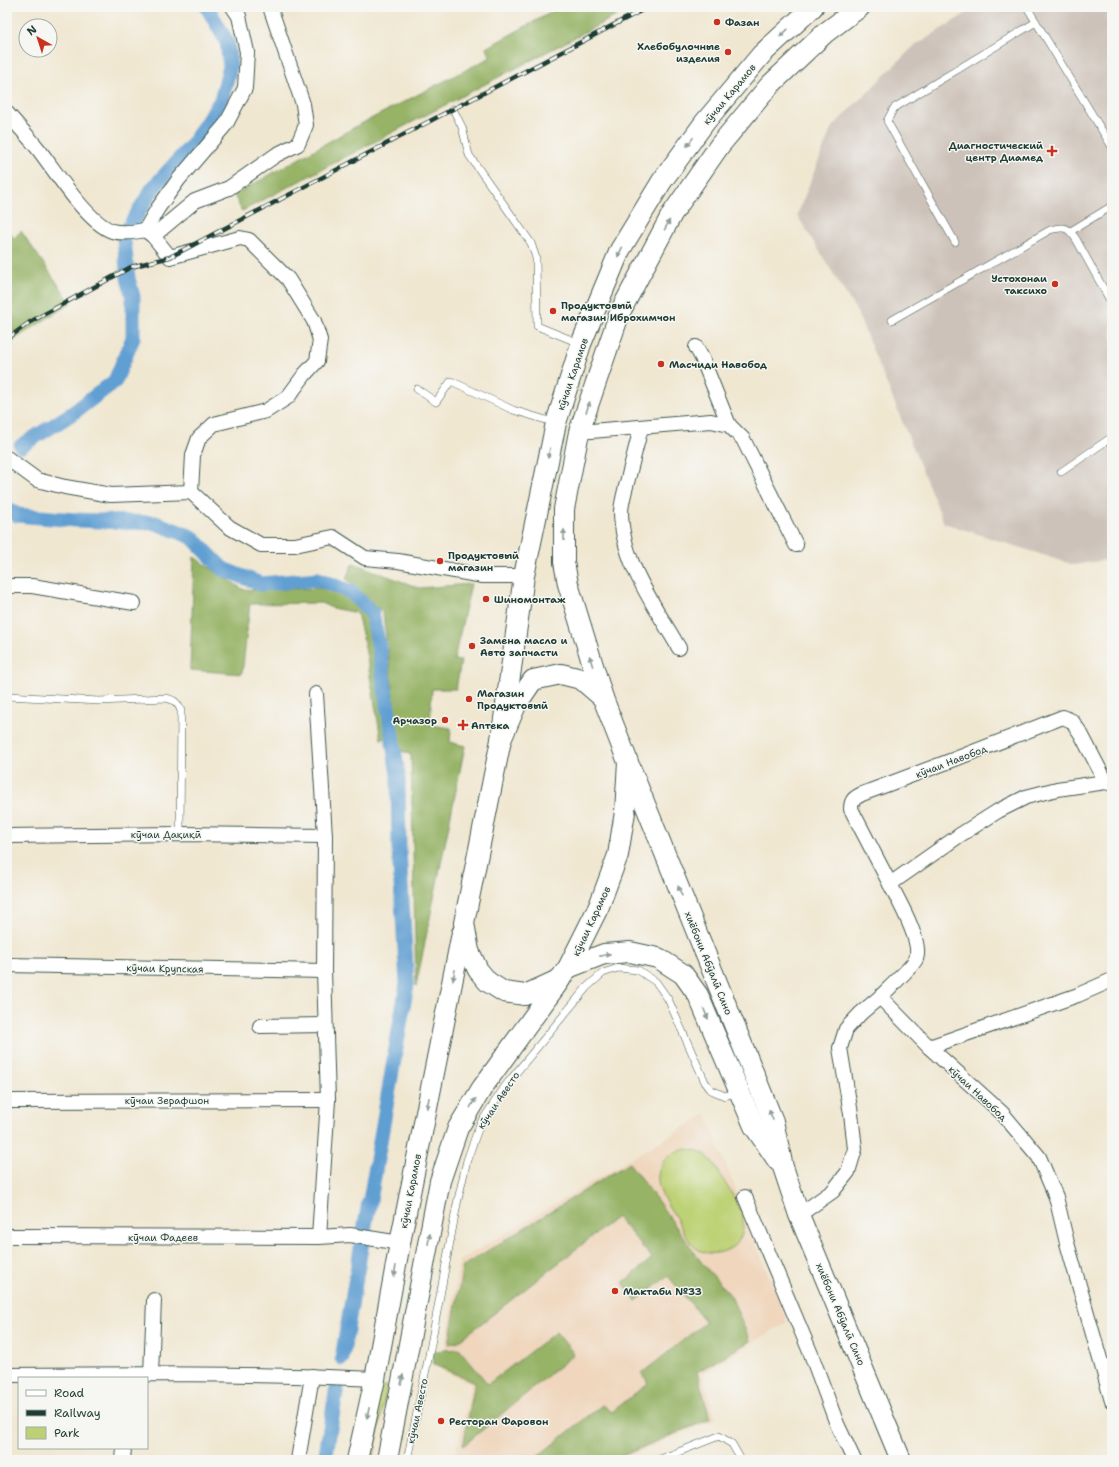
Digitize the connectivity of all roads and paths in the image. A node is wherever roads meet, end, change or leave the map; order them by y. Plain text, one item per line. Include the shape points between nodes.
1 (233, 7) edge
2 (270, 7) edge
3 (813, 7) edge
4 (860, 7) edge
5 (1027, 7) edge
6 (1036, 22) junction
7 (453, 109) dead end
8 (7, 114) edge
9 (1112, 147) edge
10 (1112, 206) edge
11 (1071, 231) junction
12 (149, 233) junction
13 (956, 242) dead end
14 (1112, 304) edge
15 (892, 320) dead end
16 (581, 344) junction
17 (696, 347) dead end
18 (417, 389) dead end
19 (556, 423) junction
20 (729, 425) junction
21 (641, 428) junction
22 (579, 432) junction
23 (1112, 437) edge
24 (7, 458) edge
25 (1061, 472) dead end
26 (190, 492) junction
27 (796, 545) dead end
28 (524, 576) junction
29 (7, 586) edge
30 (134, 603) dead end
31 (679, 648) dead end
32 (316, 694) dead end
33 (7, 696) edge
34 (603, 698) junction
35 (501, 740) junction
36 (628, 762) junction
37 (1109, 783) edge
38 (180, 834) junction
39 (7, 836) edge
40 (325, 836) junction
41 (890, 884) junction
42 (464, 923) junction
43 (7, 965) edge
44 (324, 971) junction
45 (564, 974) junction
46 (1112, 980) edge
47 (880, 997) junction
48 (325, 1025) junction
49 (260, 1026) dead end
50 (929, 1047) junction
51 (739, 1091) junction
52 (328, 1100) junction
53 (7, 1101) edge
54 (782, 1167) junction
55 (745, 1197) dead end
56 (800, 1214) junction
57 (7, 1236) edge
58 (319, 1237) junction
59 (400, 1243) junction
60 (154, 1300) dead end
61 (151, 1374) junction
62 (7, 1375) edge
63 (126, 1376) edge
64 (312, 1376) junction
65 (375, 1380) junction
66 (1112, 1401) edge
67 (124, 1449) edge
68 (123, 1460) edge
69 (298, 1460) edge
70 (357, 1460) edge
71 (387, 1460) edge
72 (407, 1460) edge
73 (658, 1460) edge
74 (741, 1460) edge
75 (854, 1460) edge
76 (901, 1460) edge

1 - 12 street via 239,16 247,52 245,88 226,124 158,208
2 - 12 street via 304,104 306,125 298,144 276,155 229,188 195,201
3 -> 16 main road, кӯчаи Карамов via 762,54 705,122 662,181 620,250
22 -> 4 main road, кӯчаи Карамов via 620,312 672,214 720,145 770,85 825,33
5 - 6 lane
6 - 9 lane
6 - 13 lane via 894,108 887,121
7 - 16 lane via 462,127 469,155 530,243 536,258 538,326
8 - 12 street via 38,149 88,214 101,226 126,233
10 - 11 lane
11 - 14 lane
11 - 15 lane via 1061,227 1050,230
12 - 26 street via 170,257 240,238 250,240 288,279 314,321 320,340 317,361 288,397 266,411 214,424 199,438 193,455
16 - 19 main road, кӯчаи Карамов
17 - 20 street
18 - 19 lane via 436,402 451,381 513,410
19 -> 28 main road, кӯчаи Карамов
20 - 21 street via 711,421
20 - 27 street via 743,439
21 - 22 street
21 - 31 street via 624,492 621,511 623,532 634,569
34 -> 22 main road, кӯчаи Карамов via 568,584 564,562 564,509
23 - 25 lane
24 - 26 street via 37,480 65,487 111,494
26 - 28 street via 229,527 261,545 295,545 333,537 365,558 484,576
28 - 35 main road, кӯчаи Карамов
29 - 30 street via 32,586
32 - 40 street
33 - 38 lane via 99,701 166,698 174,700 179,704 181,711
34 - 35 main road, кӯчаи Карамов via 580,679 561,674 533,680 516,705
34 - 36 main road, кӯчаи Карамов
35 - 42 main road, кӯчаи Карамов
36 - 45 main road, кӯчаи Карамов via 625,812 618,855 599,906
54 -> 36 main road, хиёбони Абӯалӣ Сино via 773,1121
37 - 41 street, кӯчаи Навобод via 1057,789 1026,797 960,835
37 - 41 street, кӯчаи Навобод via 1072,721 1063,717 862,794 854,798 850,809
38 - 39 street, кӯчаи Дақиқӣ
38 - 40 street, кӯчаи Дақиқӣ
40 - 44 street
41 - 47 street, кӯчаи Навобод via 916,939 918,951 916,960
42 - 45 main road, кӯчаи Карамов via 469,951 478,970 488,982 504,992 525,995
42 -> 59 main road, кӯчаи Карамов
43 - 44 street, кӯчаи Крупская
44 - 48 street
45 -> 51 main road, хиёбони Абӯалӣ Сино via 604,954 630,952 658,958 683,974 698,995
71 -> 45 main road, кӯчаи Карамов via 440,1180 458,1128 482,1088
46 - 50 street
47 - 50 street, кӯчаи Навобод
47 - 56 street via 846,1029 840,1048 855,1149 848,1172 833,1191
48 - 49 street
48 - 52 street
50 - 66 street, кӯчаи Навобод via 1002,1113 1039,1157 1056,1197
51 - 54 main road, хиёбони Абӯалӣ Сино via 754,1126
51 - 72 lane, кӯчаи Авесто via 725,1096 710,1090 668,999 656,982 638,970 618,968 603,974 587,987 506,1085 480,1124 467,1160 457,1204
52 - 53 street, кӯчаи Зерафшон
52 - 58 street
54 - 56 main road, хиёбони Абӯалӣ Сино
55 - 75 street
56 - 76 main road, хиёбони Абӯалӣ Сино
57 - 58 street, кӯчаи Фадеев
58 - 59 street, кӯчаи Фадеев via 350,1235
59 -> 65 main road, кӯчаи Карамов
60 - 61 street
61 - 63 street
61 - 64 street
62 - 63 street
64 - 65 street
64 - 69 street
65 -> 70 main road, кӯчаи Карамов
67 - 68 street
73 - 74 lane via 719,1436 732,1444

